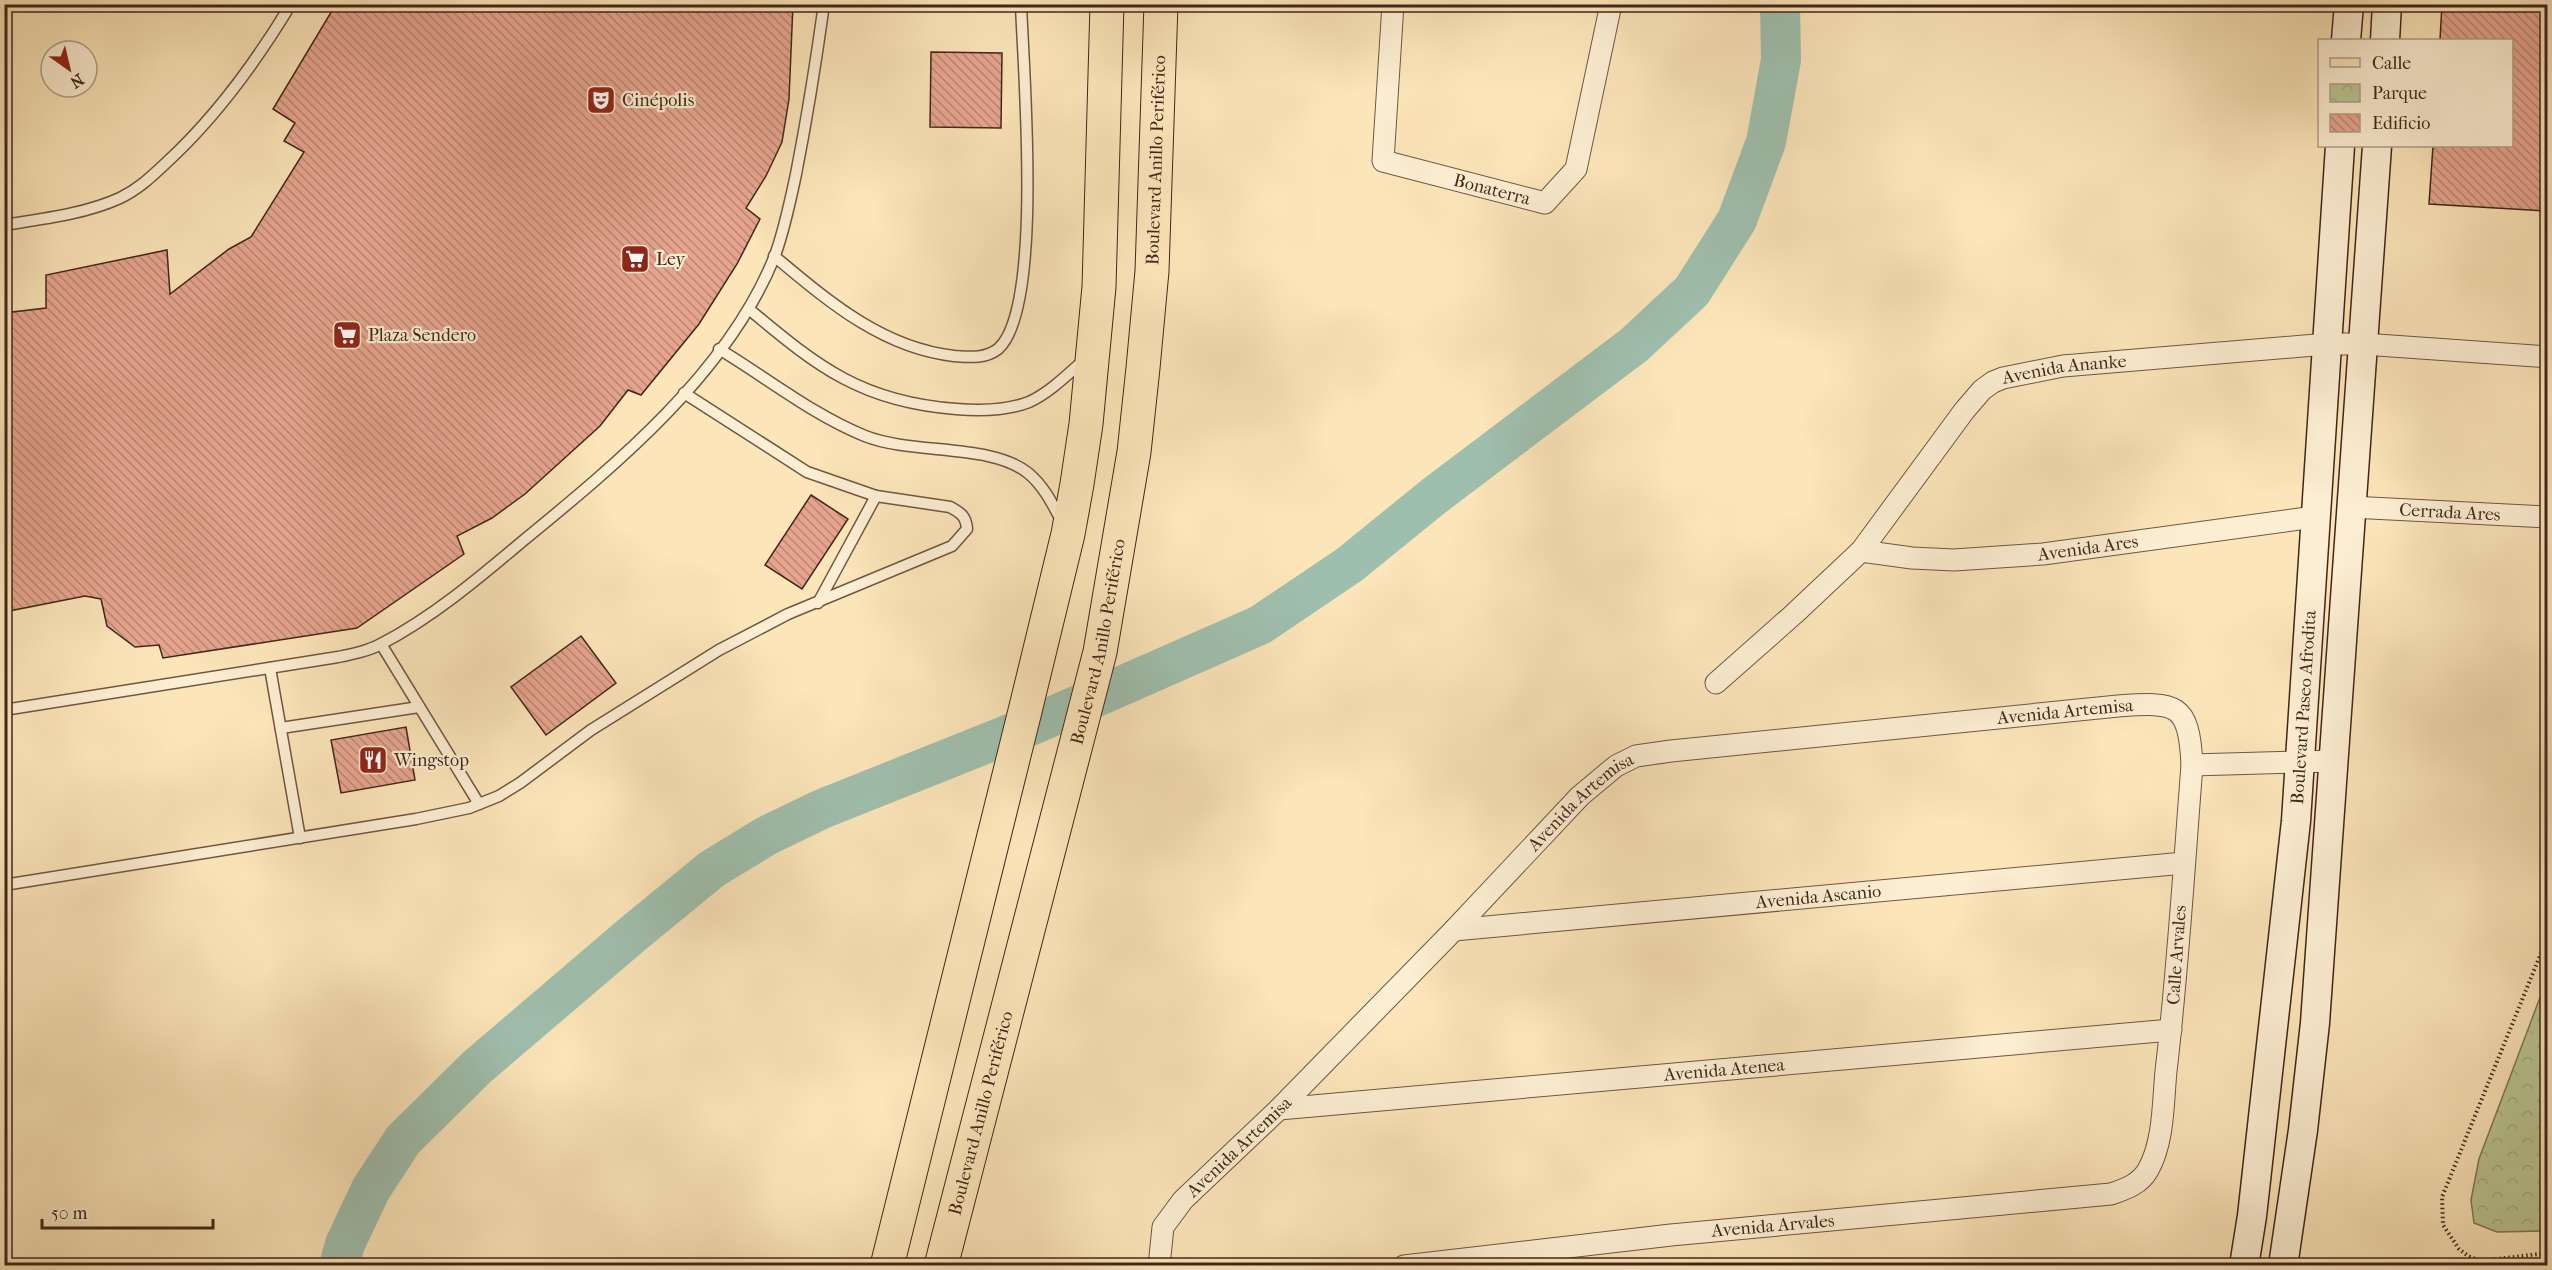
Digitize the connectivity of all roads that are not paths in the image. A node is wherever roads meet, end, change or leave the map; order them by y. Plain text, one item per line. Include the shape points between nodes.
1 (291, 4) edge
2 (824, 4) edge
3 (1021, 4) edge
4 (1107, 4) edge
5 (1161, 4) edge
6 (1393, 4) edge
7 (1611, 4) edge
8 (2349, 4) edge
9 (2387, 4) edge
10 (2346, 39) edge
11 (2385, 39) edge
12 (2340, 147) edge
13 (2377, 147) edge
14 (4, 225) edge
15 (774, 256) junction
16 (750, 310) junction
17 (2328, 344) junction
18 (2363, 344) junction
19 (719, 349) junction
20 (1093, 352) junction
21 (2547, 357) edge
22 (684, 393) junction
23 (876, 496) junction
24 (2351, 507) junction
25 (2314, 517) junction
26 (2547, 517) edge
27 (1068, 534) junction
28 (1861, 551) junction
29 (818, 603) junction
30 (381, 644) junction
31 (270, 668) junction
32 (1716, 683) dead end
33 (419, 707) junction
34 (4, 710) edge
35 (2188, 724) joint
36 (281, 728) junction
37 (2301, 761) junction
38 (2334, 761) junction
39 (2192, 765) junction
40 (479, 804) junction
41 (300, 838) junction
42 (2184, 863) junction
43 (4, 885) edge
44 (1454, 930) junction
45 (2171, 1030) junction
46 (1279, 1109) junction
47 (2139, 1181) joint
48 (887, 1266) edge
49 (941, 1266) edge
50 (1159, 1266) edge
51 (1404, 1266) edge
52 (2244, 1266) edge
53 (2283, 1266) edge

1 - 14 lane via 264,50 221,108 139,188 99,206
2 - 15 lane via 804,136
3 - 15 lane via 1028,157 1024,258 1012,326 997,350 985,356 944,355 875,332 838,308
4 - 20 main road via 1099,287
5 - 49 main road, Boulevard Anillo Periférico via 1152,271 1143,368 1134,452 1100,652
6 - 7 street, Bonaterra via 1383,161 1545,203 1576,169
8 - 10 street
9 - 11 street
12 - 17 street, Boulevard Paseo Afrodita
13 - 18 street, Boulevard Paseo Afrodita
15 - 16 lane
16 - 19 lane
16 - 20 lane via 816,363 846,381 883,397 925,407 975,411 1030,401
17 - 18 street, Avenida Ananke
17 - 25 street, Boulevard Paseo Afrodita
17 - 28 street, Avenida Ananke via 2063,366 1993,382 1964,411
18 - 21 street, Avenida Ananke
18 - 24 street, Boulevard Paseo Afrodita
19 - 22 lane
19 - 27 lane via 798,400 866,436 894,445 1011,462 1029,474 1047,495
20 - 27 main road
22 - 23 lane via 807,472
22 - 30 lane via 574,499 438,607
23 - 29 lane
23 - 29 lane via 950,507 967,520 967,529 952,546
24 - 26 street, Cerrada Ares
24 - 38 street, Boulevard Paseo Afrodita
25 - 28 street, Avenida Ares via 2043,554 1953,560
25 - 37 street, Boulevard Paseo Afrodita
27 - 48 main road
28 - 32 street, Avenida Ananke
29 - 40 lane via 719,650 591,730 520,783
30 - 31 lane via 338,657
30 - 33 lane
31 - 34 lane
31 - 36 lane
33 - 36 lane
33 - 40 lane
35 - 39 street, Calle Arvales
35 - 44 street, Avenida Artemisa via 2168,706 2153,703 1636,756 1616,766 1580,796
36 - 41 lane
37 - 38 street
37 - 39 street
37 - 52 street, Boulevard Paseo Afrodita via 2254,1205
38 - 53 street, Boulevard Paseo Afrodita via 2313,1035
39 - 42 street, Calle Arvales
40 - 41 lane
41 - 43 lane
42 - 44 street, Avenida Ascanio
42 - 45 street, Calle Arvales
44 - 46 street, Avenida Artemisa
45 - 46 street, Avenida Atenea
45 - 47 street, Calle Arvales via 2160,1130 2149,1169
46 - 50 street, Avenida Artemisa via 1173,1212 1163,1227
47 - 51 street, Avenida Arvales via 2111,1194 1671,1235

